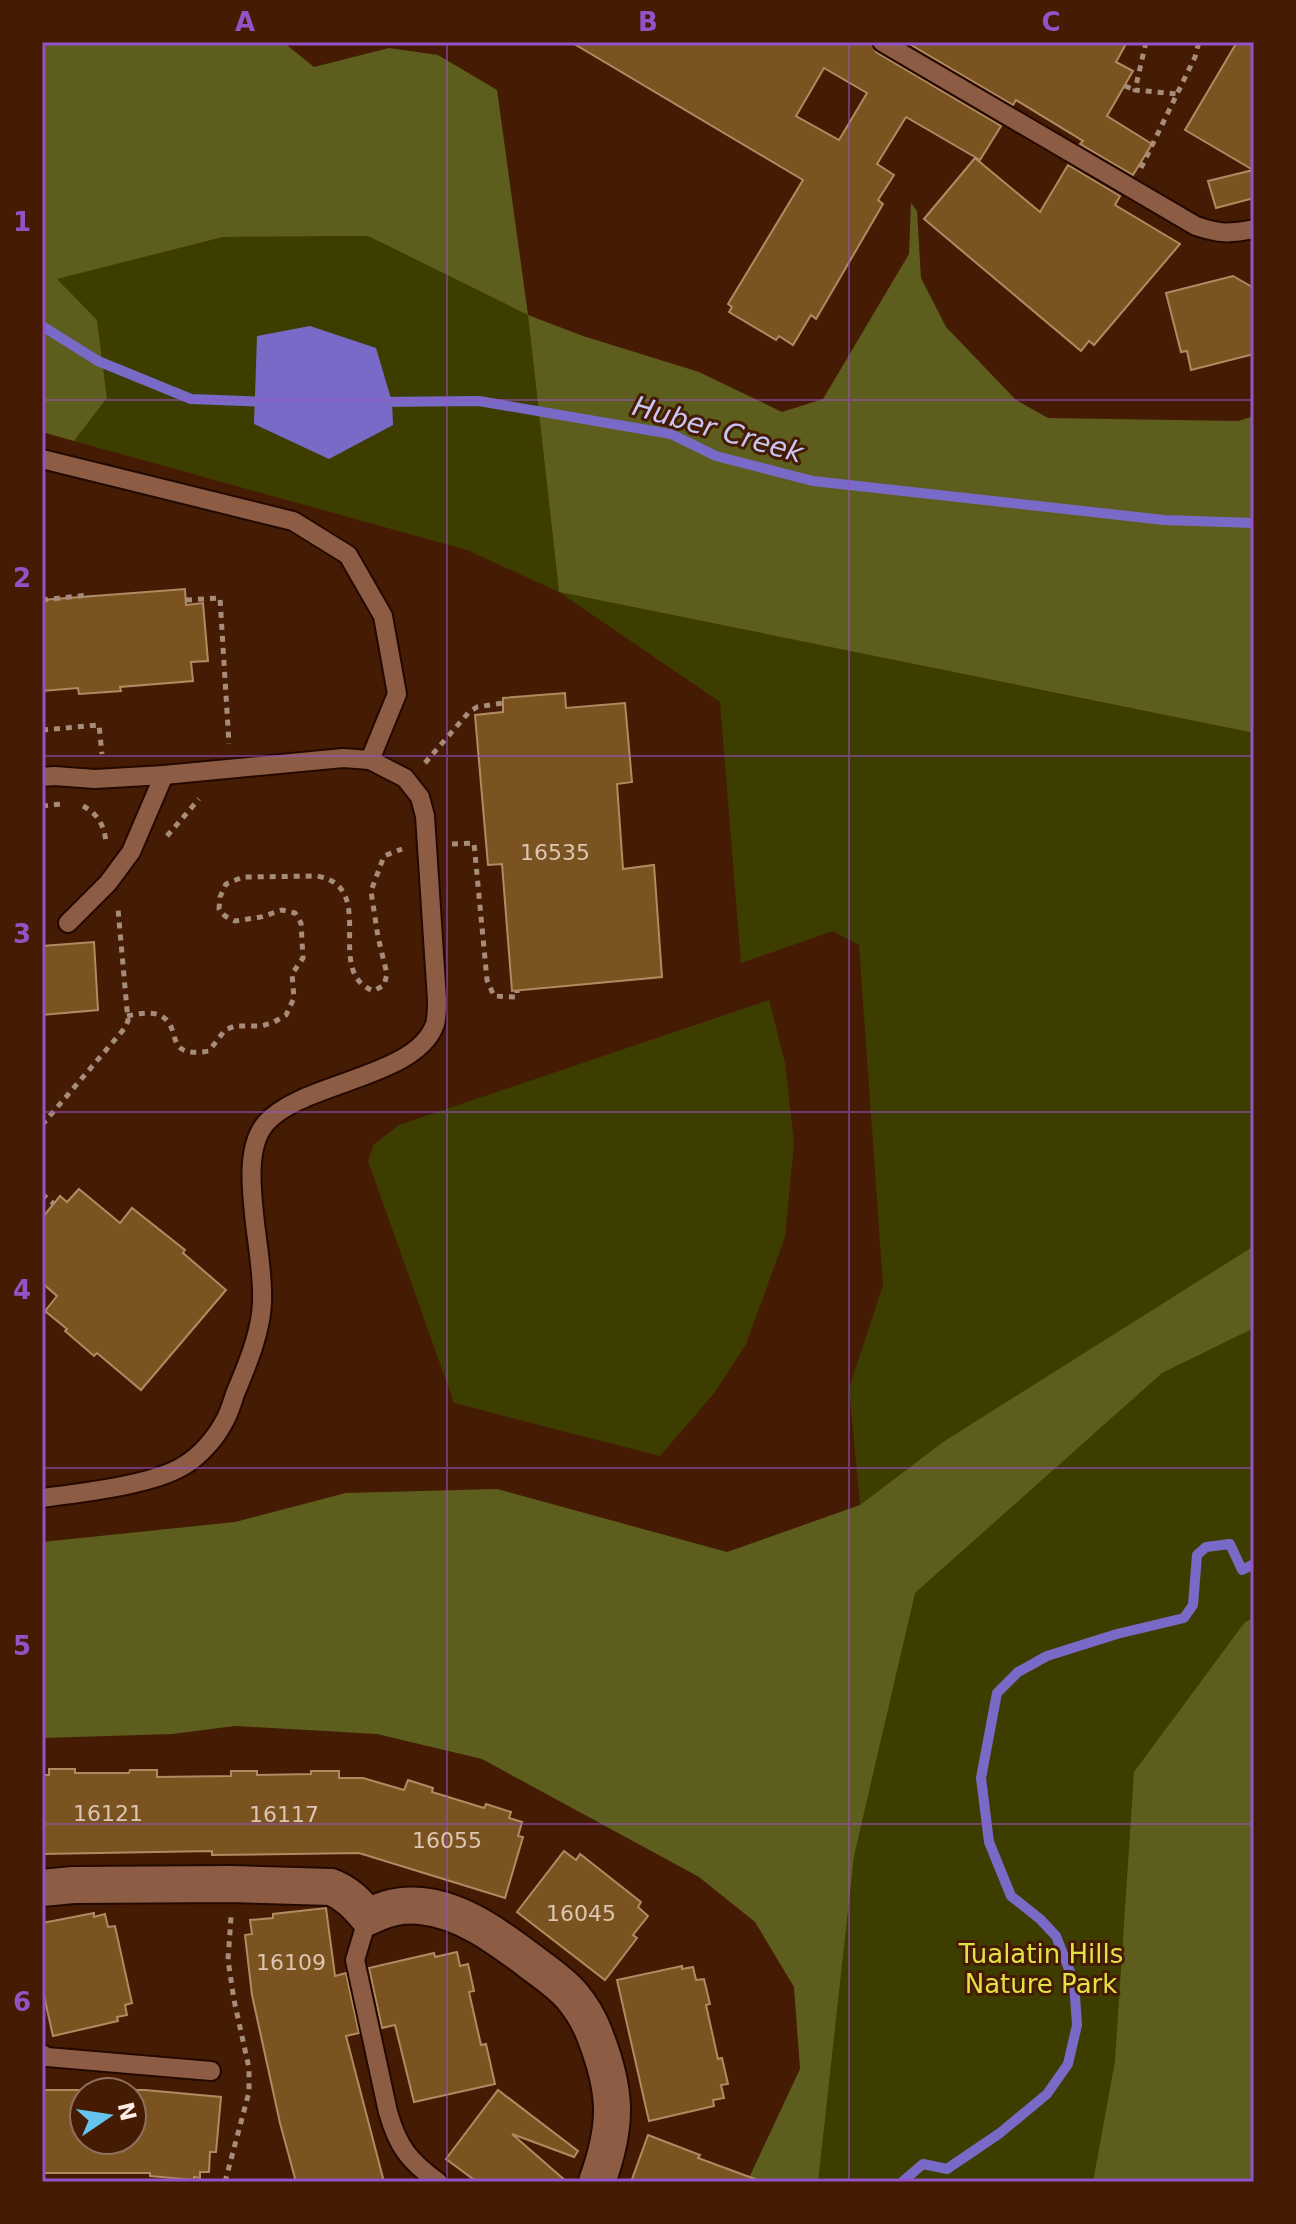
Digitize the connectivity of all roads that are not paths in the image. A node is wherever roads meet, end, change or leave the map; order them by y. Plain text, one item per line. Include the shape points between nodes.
1 (882, 42) edge
2 (1254, 229) edge
3 (42, 459) edge
4 (370, 760) junction
5 (164, 775) junction
6 (42, 777) edge
7 (68, 923) dead end
8 (42, 1498) edge
9 (42, 1888) edge
10 (368, 1917) junction
11 (42, 2054) edge
12 (211, 2071) dead end
13 (438, 2182) edge
14 (597, 2182) edge

1 - 2 lane via 1196,226 1218,233
3 - 4 lane via 293,521 348,555 383,616 397,694
4 - 5 lane
4 - 8 lane via 405,778 420,797 425,816 437,1000 434,1025 420,1045 390,1065 296,1102 265,1124 252,1165 262,1304 249,1361 224,1424 202,1452 159,1477
5 - 6 lane
5 - 7 lane via 131,852
9 - 10 street via 331,1887
10 - 13 lane via 355,1960 388,2112 406,2154
10 - 14 street via 406,1905 445,1912 493,1933 571,1995 594,2032 613,2102 609,2149
11 - 12 lane

